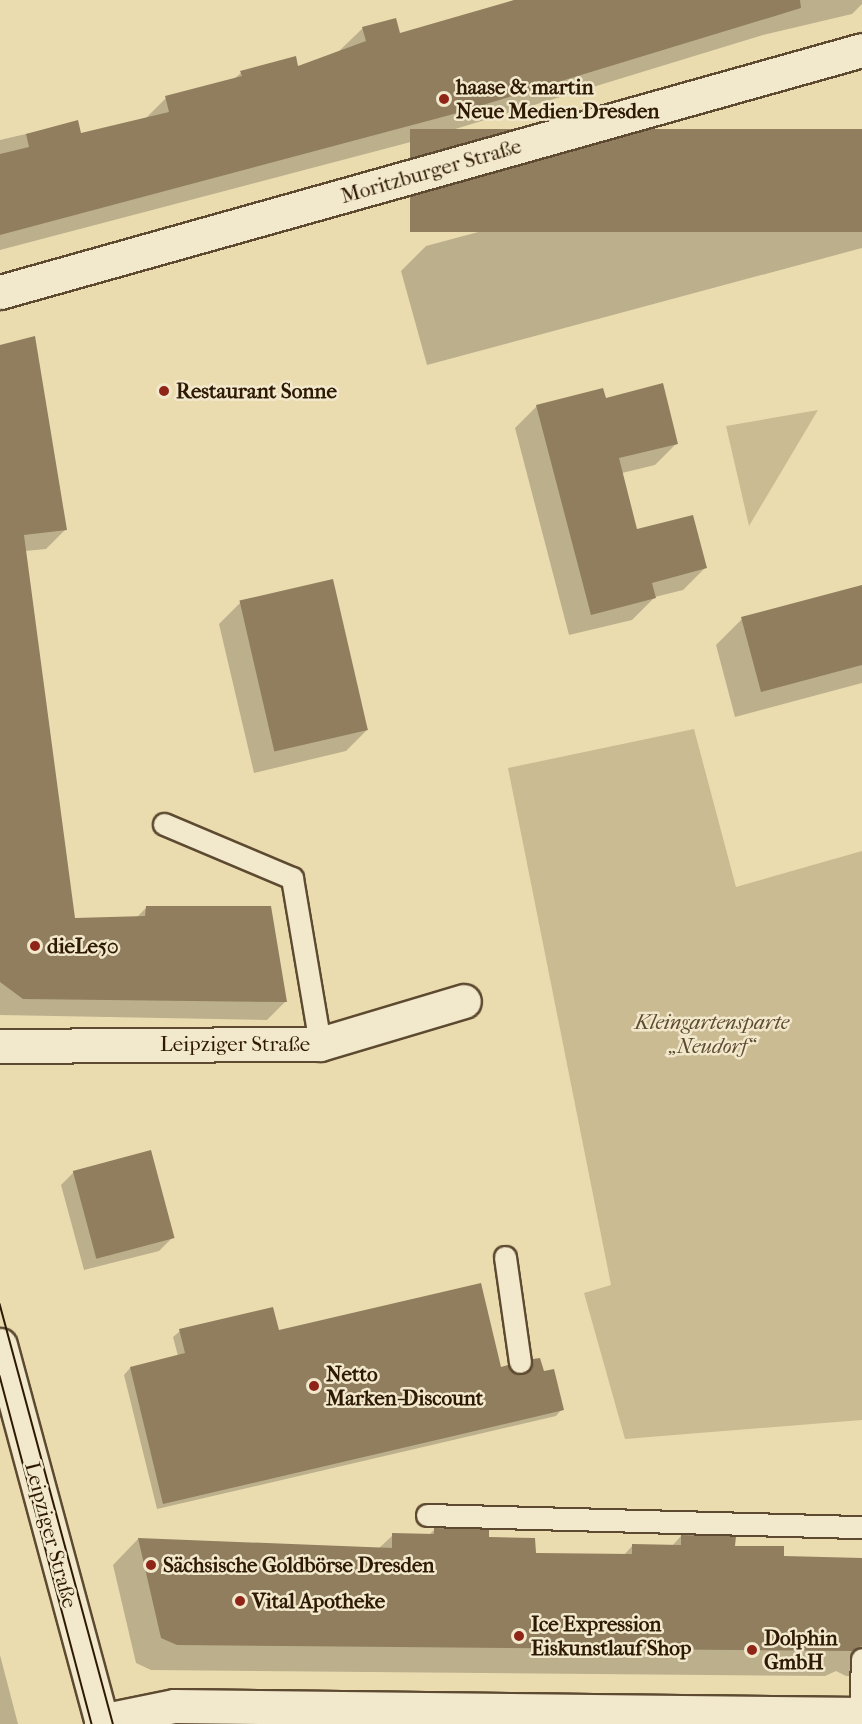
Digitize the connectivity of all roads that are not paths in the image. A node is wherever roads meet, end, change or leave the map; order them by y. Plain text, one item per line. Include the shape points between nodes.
1 (862, 50) edge
2 (0, 292) edge
3 (164, 824) dead end
4 (464, 1001) dead end
5 (320, 1044) junction
6 (0, 1046) edge
7 (506, 1257) dead end
8 (0, 1345) edge
9 (520, 1362) dead end
10 (427, 1515) dead end
11 (862, 1527) edge
12 (862, 1659) edge
13 (861, 1714) edge
14 (637, 1717) edge
15 (99, 1723) edge

1 - 2 street, Moritzburger Straße
3 - 5 lane via 292,878
4 - 5 street, Leipziger Straße
5 - 6 street, Leipziger Straße
7 - 9 lane
8 - 15 street, Leipziger Straße
10 - 11 lane
12 - 13 lane
13 - 14 street
14 - 15 street via 174,1706

